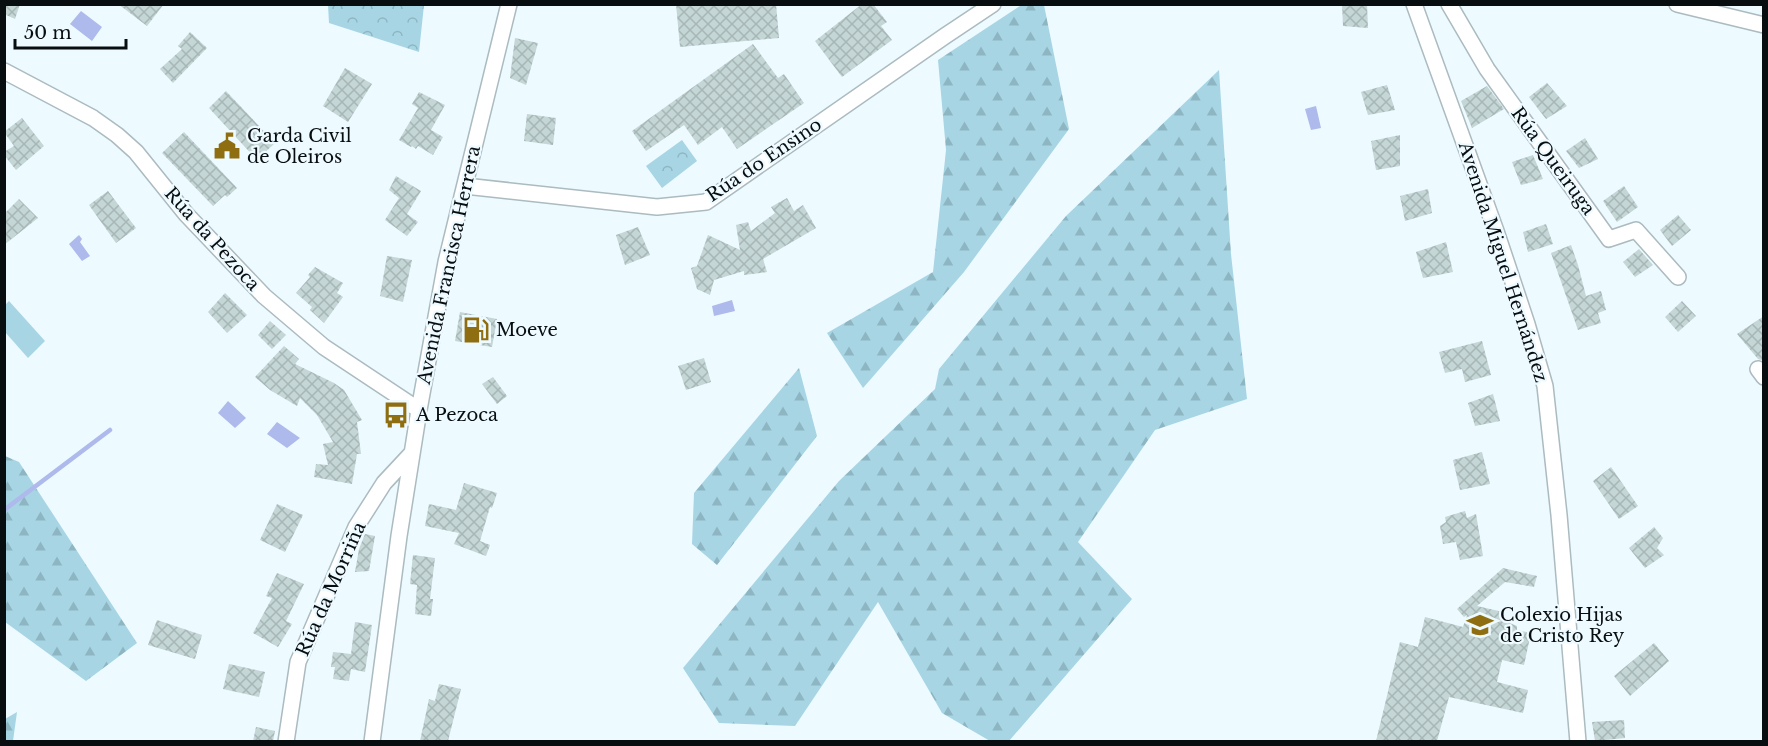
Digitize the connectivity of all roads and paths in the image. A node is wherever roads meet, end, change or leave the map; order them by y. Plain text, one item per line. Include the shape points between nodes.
1 (509, 4) edge
2 (993, 4) edge
3 (1414, 4) edge
4 (1449, 4) edge
5 (1677, 4) edge
6 (1764, 25) edge
7 (4, 72) edge
8 (465, 186) junction
9 (1678, 277) dead end
10 (419, 410) junction
11 (412, 453) junction
12 (286, 741) edge
13 (372, 741) edge
14 (1578, 741) edge

1 - 8 street, Avenida Francisca Herrera
2 - 8 street, Rúa do Ensino via 706,201 657,207
3 - 14 street, Avenida Miguel Hernández via 1496,231 1545,386
4 - 9 street, Rúa Queiruga via 1487,69 1609,239 1636,230
5 - 6 street
7 - 10 street, Rúa da Pezoca via 93,118 117,135 264,296 324,347
8 - 10 street, Avenida Francisca Herrera via 446,262
10 - 11 street, Avenida Francisca Herrera
11 - 12 street, Rúa da Morriña via 384,483 356,527 298,662
11 - 13 street, Avenida Francisca Herrera

